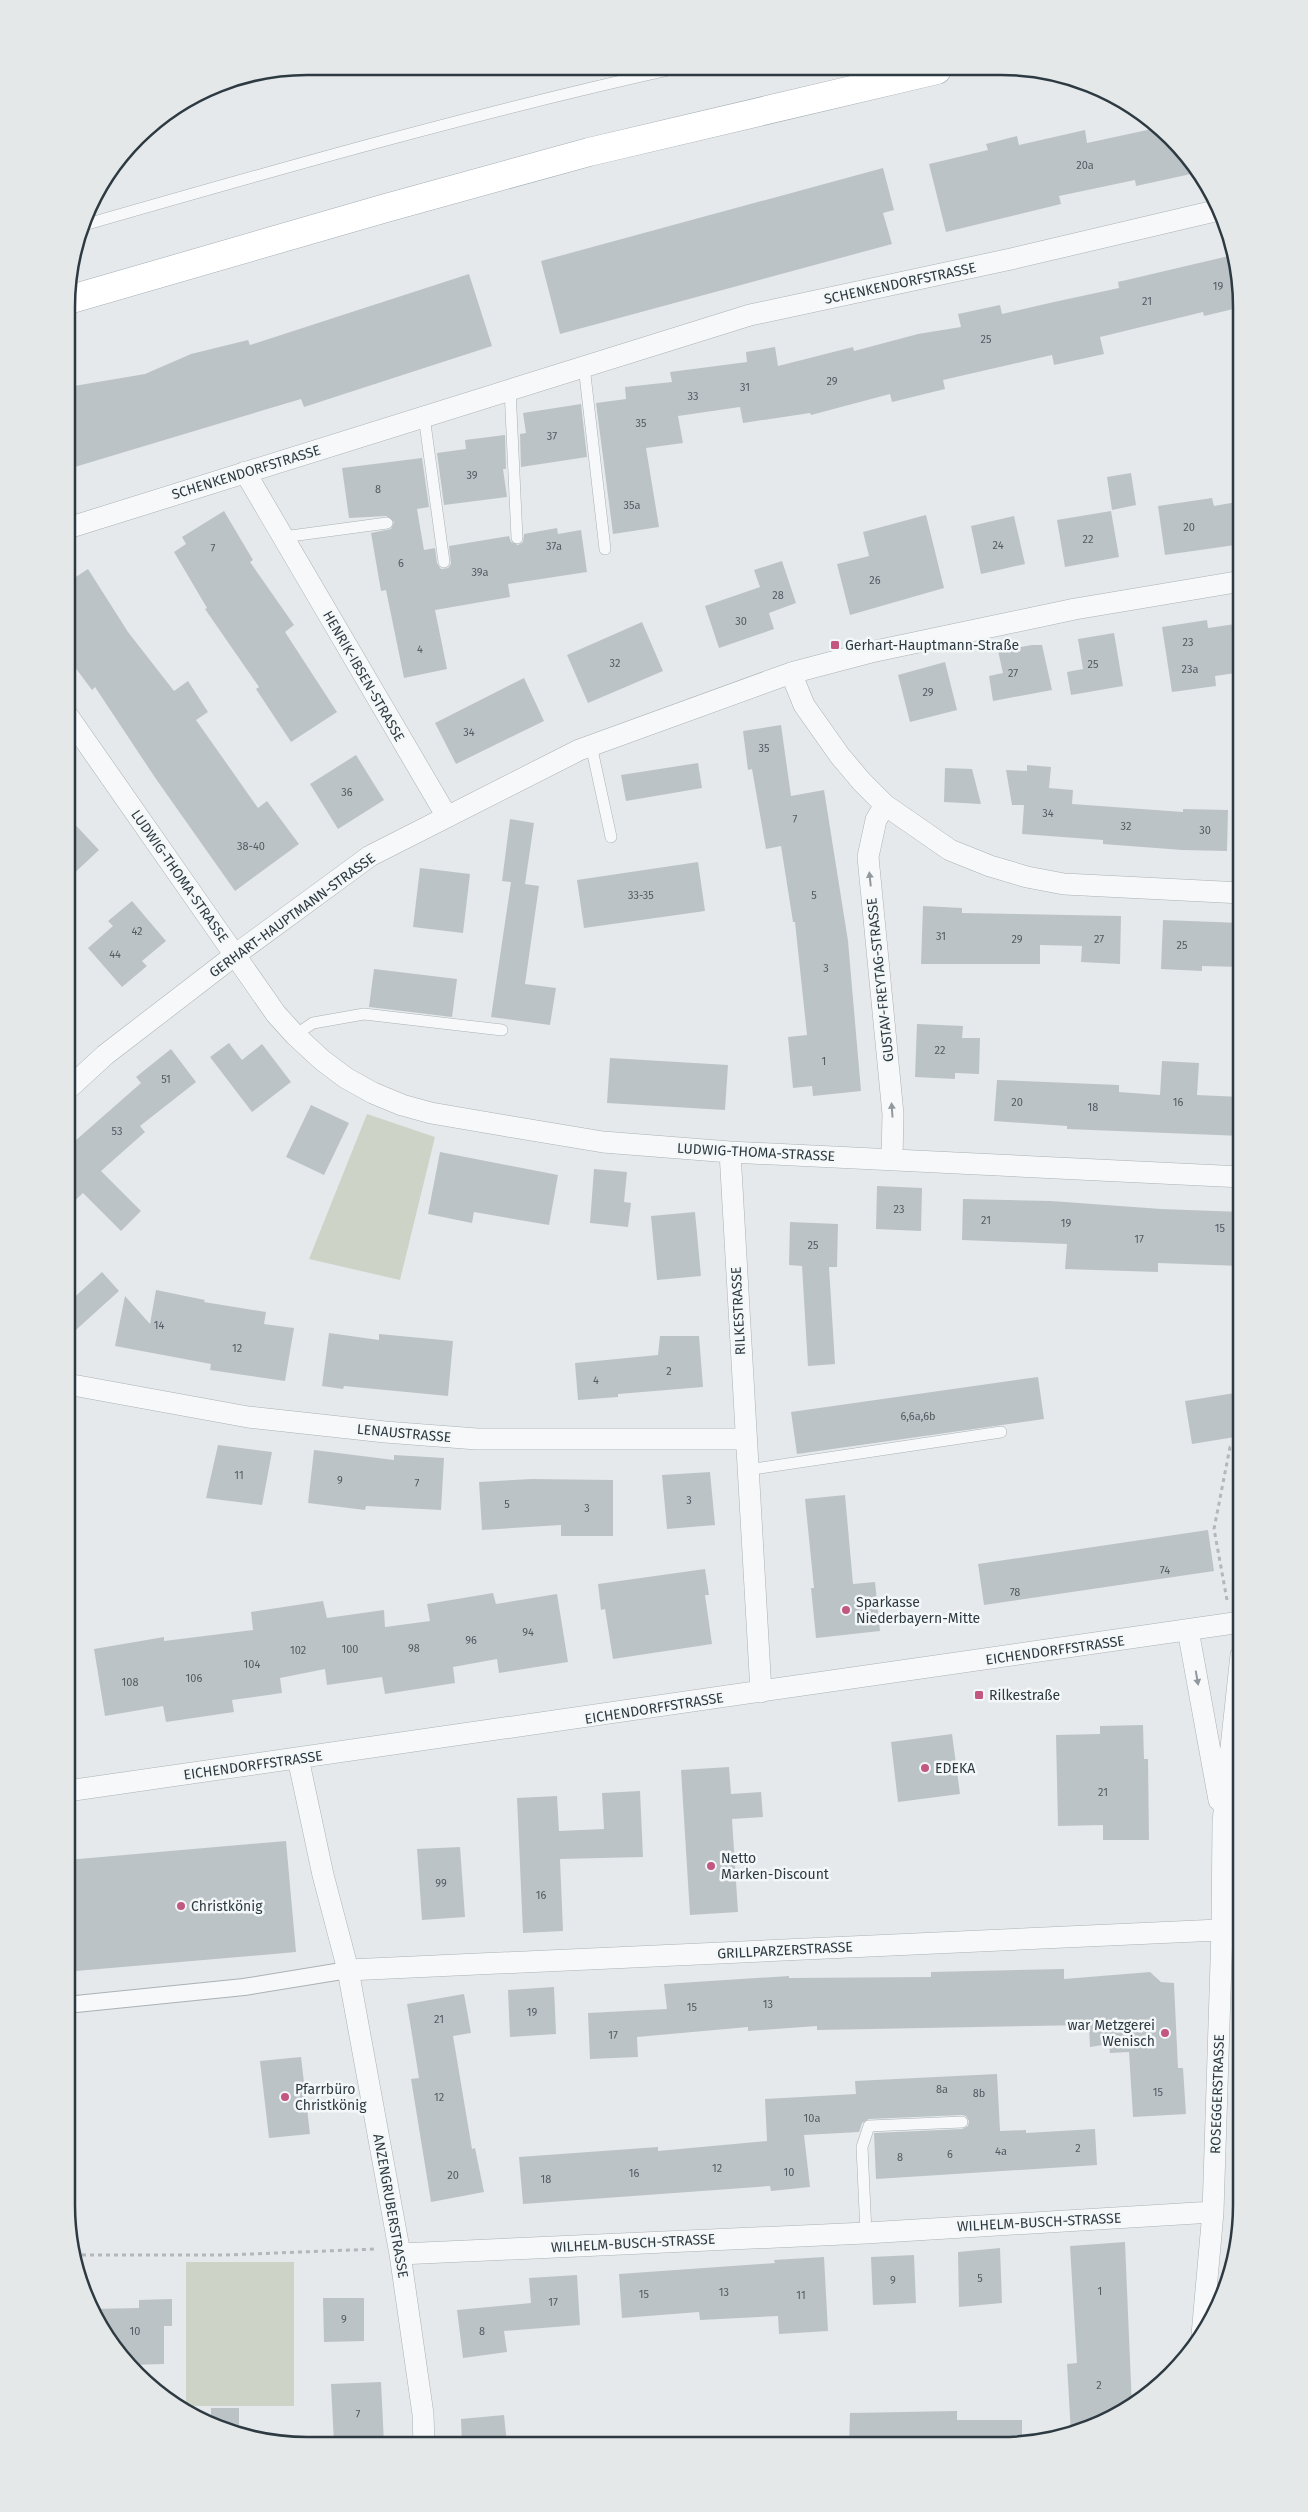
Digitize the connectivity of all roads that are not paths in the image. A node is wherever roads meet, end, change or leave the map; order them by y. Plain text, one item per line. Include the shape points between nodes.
1 (643, 75) edge
2 (916, 75) edge
3 (1212, 212) edge
4 (91, 223) edge
5 (75, 298) edge
6 (584, 366) junction
7 (510, 389) junction
8 (424, 416) junction
9 (245, 472) junction
10 (387, 523) dead end
11 (75, 526) edge
12 (283, 537) junction
13 (517, 538) dead end
14 (605, 549) dead end
15 (444, 562) dead end
16 (1233, 583) edge
17 (791, 673) junction
18 (75, 726) edge
19 (591, 745) junction
20 (885, 805) junction
21 (446, 816) junction
22 (611, 837) dead end
23 (1233, 893) edge
24 (235, 955) junction
25 (502, 1030) dead end
26 (294, 1035) junction
27 (75, 1083) edge
28 (730, 1152) junction
29 (892, 1159) junction
30 (1233, 1177) edge
31 (75, 1385) edge
32 (1002, 1432) dead end
33 (745, 1439) junction
34 (747, 1470) junction
35 (1233, 1623) edge
36 (1188, 1630) junction
37 (761, 1692) junction
38 (1233, 1725) edge
39 (298, 1758) junction
40 (75, 1790) edge
41 (1222, 1822) junction
42 (1232, 1930) edge
43 (348, 1970) junction
44 (75, 2005) edge
45 (962, 2122) dead end
46 (1213, 2212) junction
47 (866, 2233) junction
48 (400, 2251) junction
49 (1204, 2318) edge
50 (424, 2437) edge

1 - 4 lane via 255,176
2 - 5 main road via 589,152
3 - 6 street, SCHENKENDORFSTRASSE via 750,315
6 - 7 street, SCHENKENDORFSTRASSE
6 - 14 lane
7 - 8 street, SCHENKENDORFSTRASSE
7 - 13 lane
8 - 9 street, SCHENKENDORFSTRASSE
8 - 15 lane
9 - 11 street, SCHENKENDORFSTRASSE
9 - 12 street, HENRIK-IBSEN-STRASSE
10 - 12 lane
12 - 21 street, HENRIK-IBSEN-STRASSE
16 - 17 street, GERHART-HAUPTMANN-STRASSE via 975,629
17 - 19 street, GERHART-HAUPTMANN-STRASSE
17 - 20 street via 809,712 840,756
18 - 24 street, LUDWIG-THOMA-STRASSE
19 - 21 street, GERHART-HAUPTMANN-STRASSE
19 - 22 lane
20 - 23 street via 950,850 1027,877 1064,884
29 -> 20 street, GUSTAV-FREYTAG-STRASSE via 893,1114 868,857 876,820
21 - 24 street, GERHART-HAUPTMANN-STRASSE via 370,856
24 - 26 street, LUDWIG-THOMA-STRASSE
24 - 27 street, GERHART-HAUPTMANN-STRASSE via 105,1055
25 - 26 lane via 364,1014 313,1023
26 - 28 street, LUDWIG-THOMA-STRASSE via 346,1078 411,1108 603,1142
28 - 29 street, LUDWIG-THOMA-STRASSE
28 - 33 street, RILKESTRASSE
29 - 30 street, LUDWIG-THOMA-STRASSE
31 - 33 street, LENAUSTRASSE via 248,1417 385,1432 477,1439
32 - 34 lane
33 - 34 street, RILKESTRASSE
34 - 37 street, RILKESTRASSE
35 - 36 street, EICHENDORFFSTRASSE
36 - 37 street, EICHENDORFFSTRASSE
36 -> 41 street, ROSEGGERSTRASSE
37 - 39 street, EICHENDORFFSTRASSE
38 - 41 street, ROSEGGERSTRASSE
39 - 40 street, EICHENDORFFSTRASSE
39 - 43 street, ANZENGRUBERSTRASSE via 323,1875
41 - 42 street, ROSEGGERSTRASSE
42 - 43 street, GRILLPARZERSTRASSE
42 - 46 street, ROSEGGERSTRASSE
43 - 44 street via 244,1987
43 - 48 street, ANZENGRUBERSTRASSE
45 - 47 lane via 869,2126 862,2147
46 - 47 street, WILHELM-BUSCH-STRASSE
46 - 49 street, ROSEGGERSTRASSE
47 - 48 street, WILHELM-BUSCH-STRASSE
48 - 50 street, ANZENGRUBERSTRASSE

